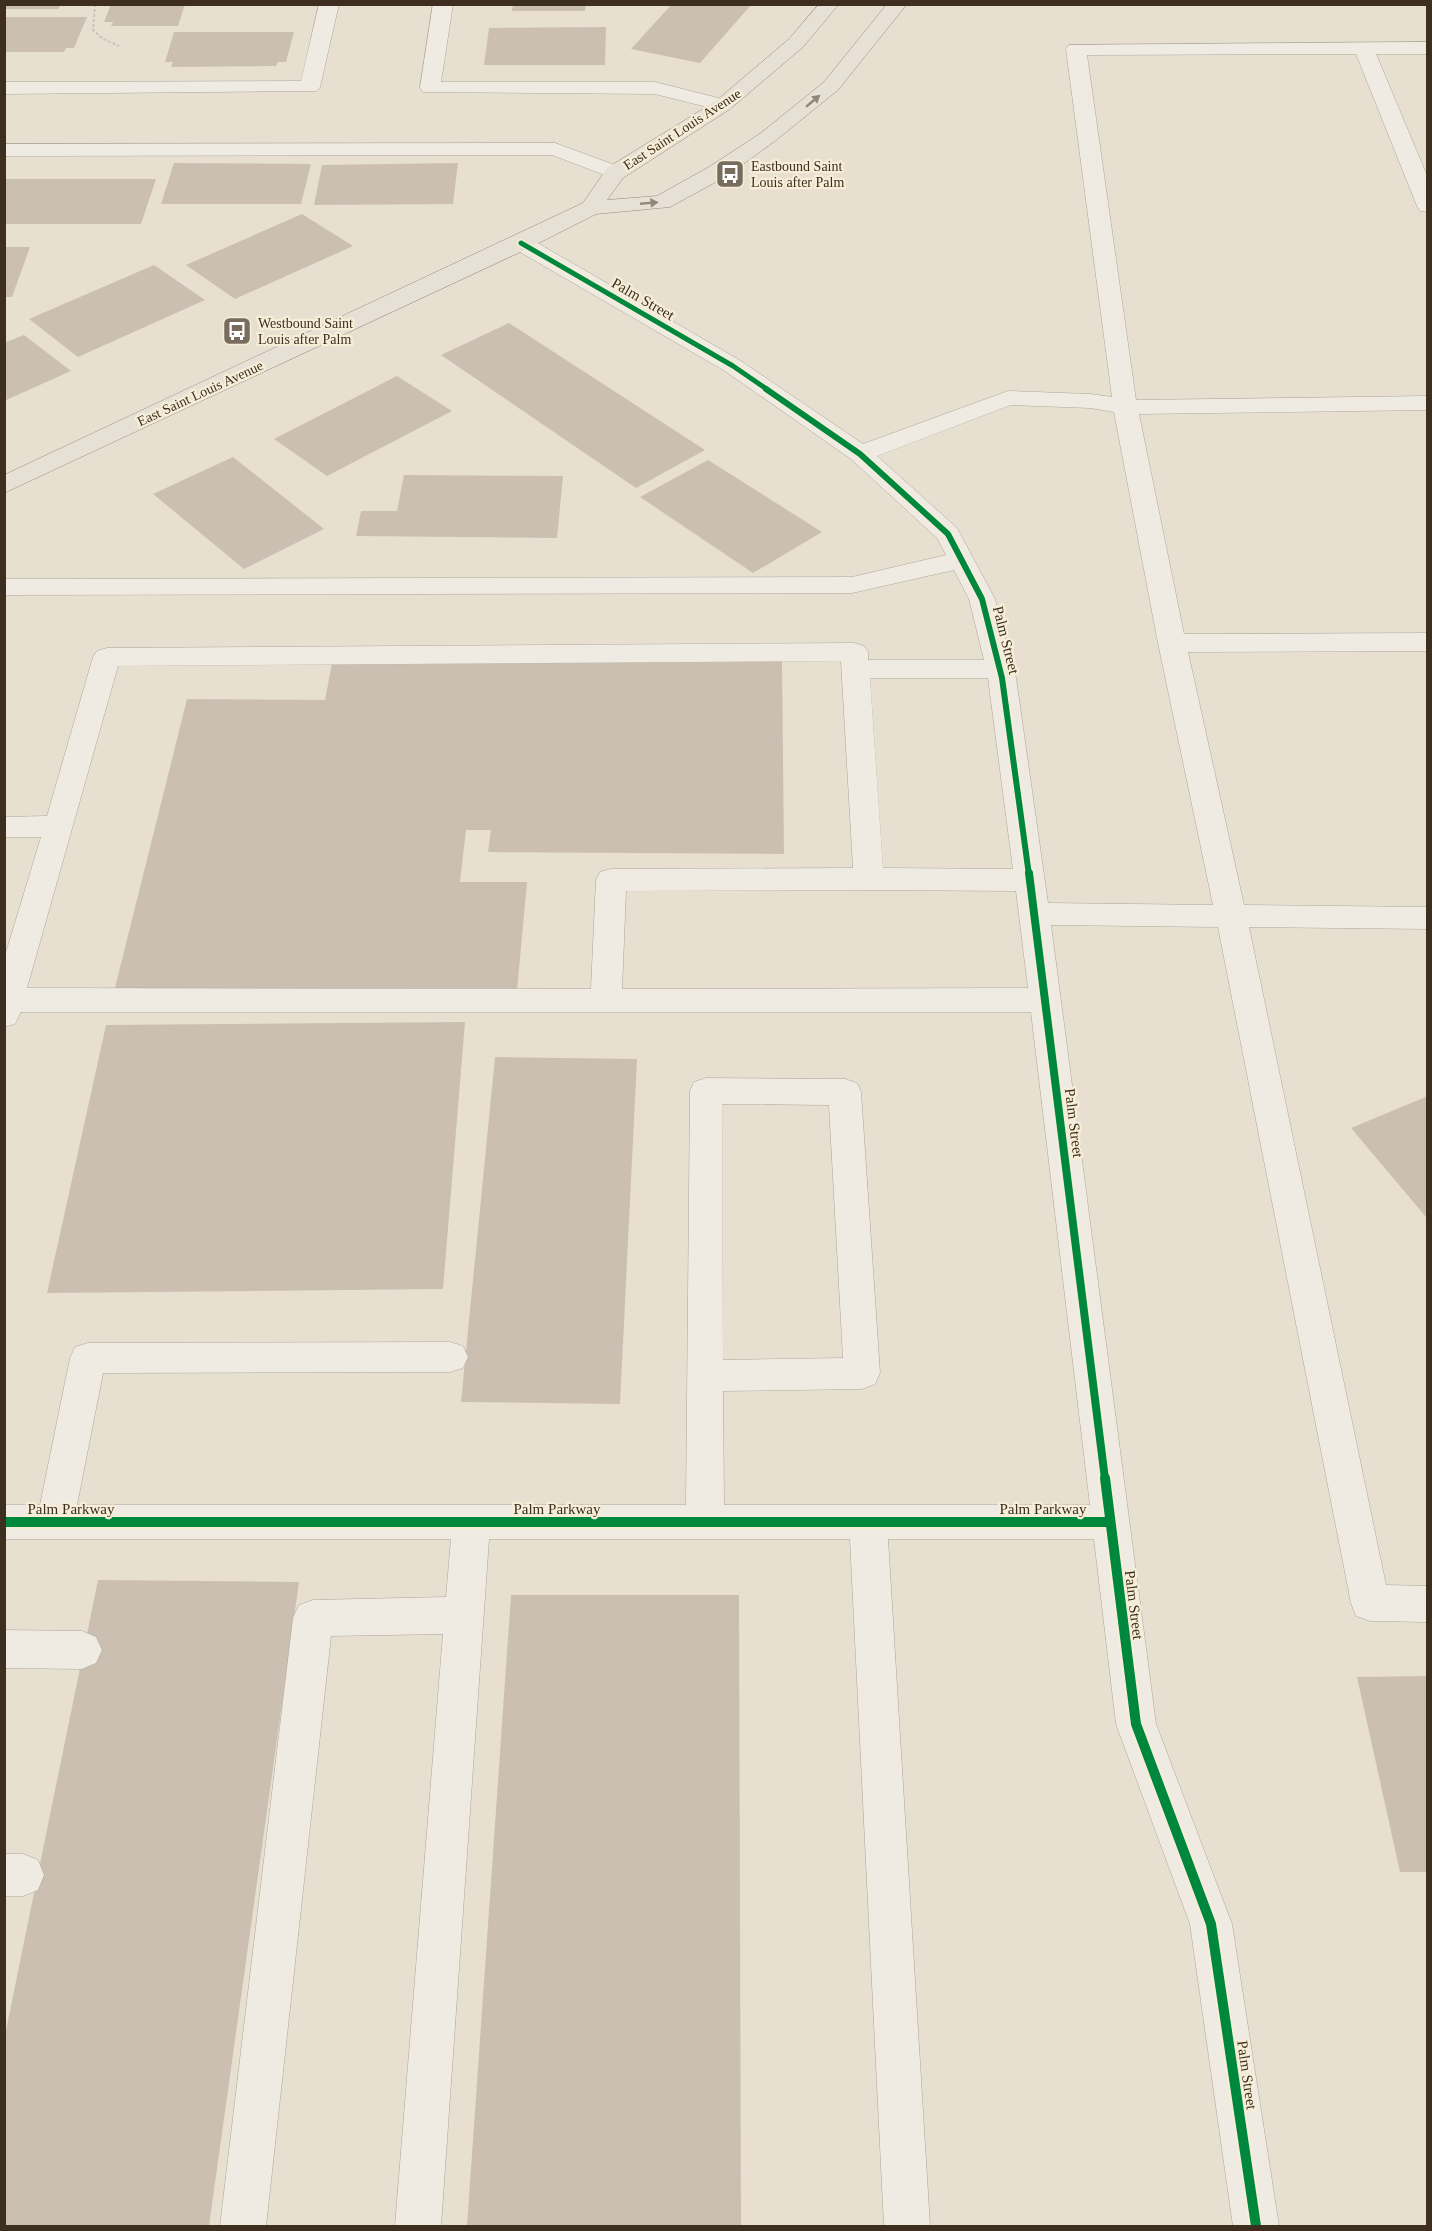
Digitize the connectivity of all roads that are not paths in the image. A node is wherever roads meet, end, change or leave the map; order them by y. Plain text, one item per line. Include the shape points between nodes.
1 (328, 4) edge
2 (443, 4) edge
3 (830, 4) edge
4 (898, 4) edge
5 (1428, 48) edge
6 (1364, 49) junction
7 (4, 88) edge
8 (723, 105) junction
9 (4, 150) edge
10 (615, 173) junction
11 (1428, 206) edge
12 (591, 208) junction
13 (521, 243) junction
14 (1428, 404) edge
15 (1125, 407) junction
16 (860, 454) junction
17 (4, 485) edge
18 (962, 560) junction
19 (4, 587) edge
20 (1428, 642) edge
21 (1172, 643) junction
22 (855, 669) junction
23 (1000, 669) junction
24 (58, 826) junction
25 (4, 827) edge
26 (869, 879) junction
27 (1030, 880) junction
28 (1035, 914) junction
29 (1231, 916) junction
30 (1428, 918) edge
31 (1046, 1000) junction
32 (606, 1001) junction
33 (7, 1007) edge
34 (450, 1357) dead end
35 (706, 1376) junction
36 (4, 1522) edge
37 (55, 1522) junction
38 (471, 1522) junction
39 (705, 1522) junction
40 (868, 1522) junction
41 (1110, 1522) junction
42 (1428, 1604) edge
43 (464, 1616) junction
44 (4, 1649) edge
45 (82, 1650) dead end
46 (243, 2226) edge
47 (418, 2226) edge
48 (907, 2226) edge
49 (1256, 2226) edge

1 - 7 street via 310,87
2 - 8 street via 430,88 655,88
3 - 8 main road, East Saint Louis Avenue via 796,43
12 -> 4 main road, East Saint Louis Avenue via 662,202 717,172 831,86
5 - 6 street
6 - 11 street
6 - 15 street via 1076,49
8 - 10 main road, East Saint Louis Avenue
9 - 10 street via 555,148
10 - 12 main road, East Saint Louis Avenue
12 - 13 main road, East Saint Louis Avenue
13 - 16 street, Palm Street via 733,366
13 - 17 main road, East Saint Louis Avenue
14 - 15 street
15 - 16 street via 1090,401 1008,398
15 - 21 street
16 - 18 street, Palm Street via 948,534
18 - 19 street via 852,585
18 - 23 street, Palm Street via 982,599
20 - 21 street
21 - 29 street
22 - 23 street
22 - 24 street via 854,652 107,657
22 - 26 street
23 - 27 street, Palm Street
24 - 25 street
24 - 33 street
26 - 27 street
26 - 32 street via 611,880
27 - 28 street, Palm Street
28 - 29 street
28 - 31 street, Palm Street
29 - 30 street
29 - 42 street via 1370,1603
31 - 32 street
31 - 41 street, Palm Street
32 - 33 street
34 - 37 street via 88,1358
35 - 35 street via 706,1091 844,1092 862,1373
35 - 39 street
36 - 37 street, Palm Parkway
37 - 38 street, Palm Parkway
38 - 39 street, Palm Parkway
38 - 43 street
39 - 40 street, Palm Parkway
40 - 41 street, Palm Parkway
40 - 48 street
41 - 49 street, Palm Street via 1136,1724 1211,1924
43 - 46 street via 312,1618
43 - 47 street
44 - 45 street

